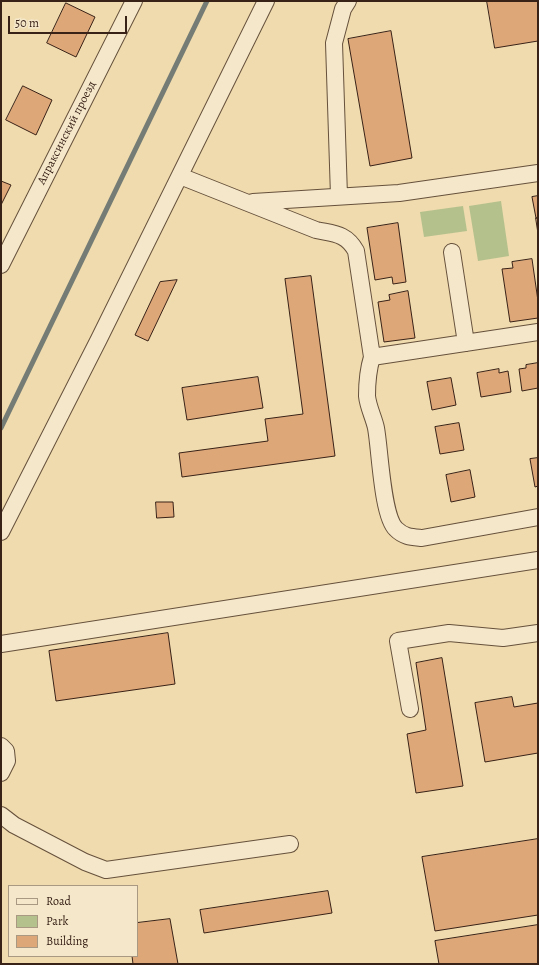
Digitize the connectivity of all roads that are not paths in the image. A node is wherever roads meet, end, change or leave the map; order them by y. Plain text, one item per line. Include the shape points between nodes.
1 (134, 1) edge
2 (266, 1) edge
3 (348, 1) edge
4 (538, 174) edge
5 (180, 176) junction
6 (339, 196) junction
7 (249, 202) junction
8 (452, 252) dead end
9 (1, 265) edge
10 (538, 332) edge
11 (466, 343) junction
12 (372, 357) junction
13 (538, 517) edge
14 (1, 532) edge
15 (538, 560) edge
16 (538, 633) edge
17 (1, 644) edge
18 (410, 709) dead end
19 (1, 746) edge
20 (1, 773) edge
21 (1, 815) edge
22 (290, 844) dead end

1 - 9 street, Апраксинский проезд
2 - 5 street
3 - 6 street via 334,43
4 - 6 street via 399,193
5 - 7 street
5 - 14 street
6 - 7 street
7 - 12 street via 350,241 356,251
8 - 11 street
10 - 11 street
11 - 12 street
12 - 13 street via 368,373 367,398 376,428 380,468 389,513 395,529 406,536 422,538
15 - 17 street
16 - 18 street via 503,638 449,633 398,641
19 - 20 street via 6,751 7,761
21 - 22 street via 14,825 85,862 106,870

